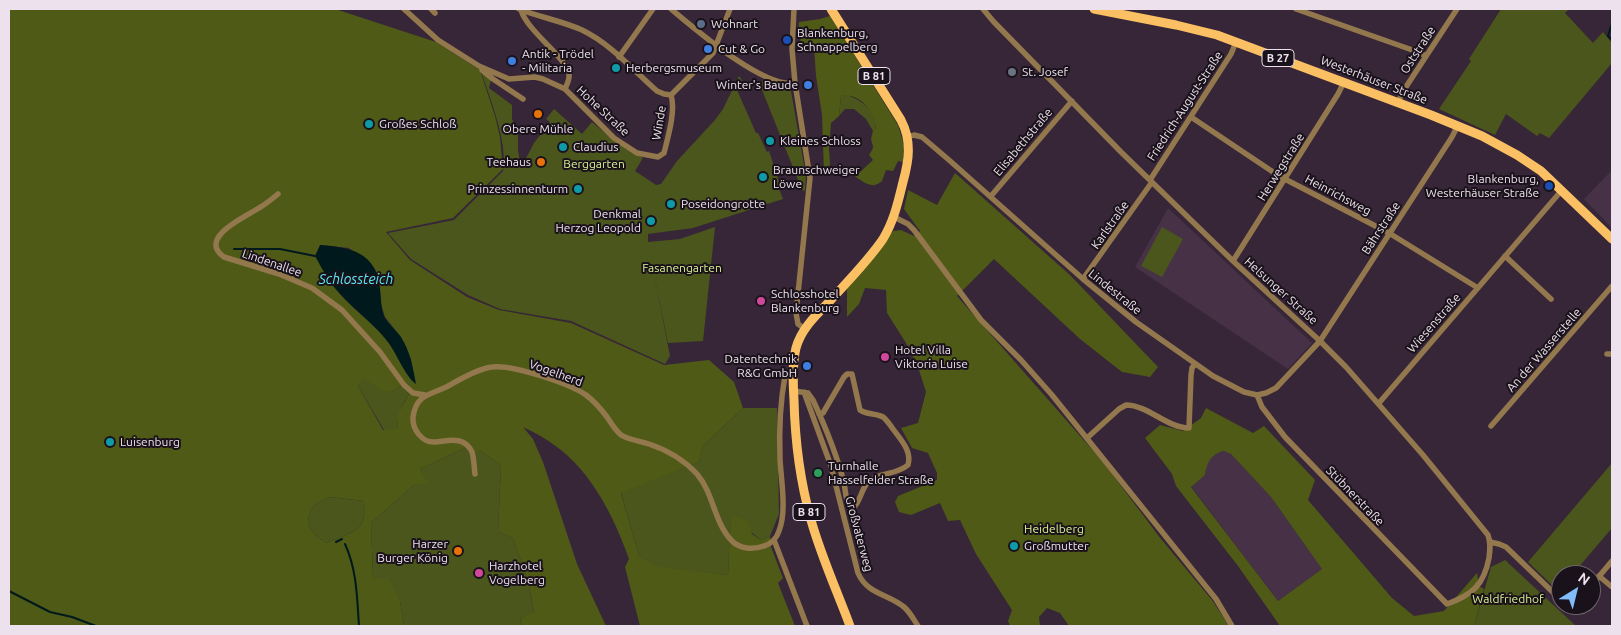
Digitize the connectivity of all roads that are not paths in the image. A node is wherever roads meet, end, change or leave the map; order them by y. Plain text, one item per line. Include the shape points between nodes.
1 (404, 9) edge
2 (520, 9) edge
3 (653, 9) edge
4 (671, 9) edge
5 (730, 9) edge
6 (794, 9) edge
7 (831, 9) edge
8 (983, 9) edge
9 (1094, 9) edge
10 (1296, 9) edge
11 (1457, 9) edge
12 (679, 11) edge
13 (1236, 42) junction
14 (716, 46) junction
15 (1426, 56) junction
16 (619, 57) junction
17 (479, 66) junction
18 (1344, 82) junction
19 (795, 83) junction
20 (565, 89) junction
21 (671, 95) junction
22 (523, 99) dead end
23 (1072, 101) junction
24 (1398, 103) junction
25 (1191, 117) junction
26 (1458, 125) junction
27 (908, 136) junction
28 (658, 157) joint
29 (1285, 179) junction
30 (1151, 181) junction
31 (1562, 190) junction
32 (278, 194) dead end
33 (991, 196) junction
34 (894, 217) junction
35 (1389, 233) junction
36 (1612, 239) edge
37 (1505, 256) junction
38 (1233, 261) junction
39 (1083, 279) junction
40 (1612, 286) edge
41 (1478, 288) junction
42 (1551, 299) dead end
43 (805, 329) junction
44 (1320, 341) junction
45 (1195, 364) junction
46 (794, 373) junction
47 (794, 391) junction
48 (804, 392) junction
49 (425, 395) junction
50 (1257, 395) junction
51 (1379, 403) junction
52 (819, 414) junction
53 (1491, 426) dead end
54 (1087, 438) junction
55 (474, 474) dead end
56 (774, 540) junction
57 (1490, 542) junction
58 (1612, 561) edge
59 (1601, 574) edge
60 (1601, 578) edge
61 (1612, 587) edge
62 (1551, 590) edge
63 (807, 626) edge
64 (850, 626) edge
65 (918, 626) edge
66 (1232, 626) edge

1 - 17 street via 438,40
2 - 16 street via 581,30
2 - 20 street via 567,67 570,75
3 - 16 street
4 - 12 street
5 - 14 street, Winde
6 - 19 street via 792,49
7 - 27 main road, B 81 via 895,109
8 - 23 street, Helsunger Straße
9 - 13 main road, Westerhäuser Straße / B 27 via 1185,27
10 - 15 street
11 - 15 street, Oststraße
12 - 14 street
13 - 18 main road, Westerhäuser Straße / B 27
13 - 25 street, Friedrich-August-Straße
14 - 19 street via 771,79
14 - 21 street, Winde via 706,62
15 - 24 street, Oststraße
16 - 21 street via 658,91
17 - 20 street, Hohe Straße via 509,79 535,77
17 - 22 street
18 - 24 main road, Westerhäuser Straße / B 27
18 - 29 street, Herwegstraße
19 - 43 street via 810,178 796,313 798,324
20 - 28 street, Hohe Straße via 614,138 637,153
21 - 28 street, Winde via 668,137 664,152
23 - 30 street, Helsunger Straße
23 - 33 street, Elisabethstraße
24 - 26 main road, Westerhäuser Straße / B 27
25 - 29 street, Heinrichsweg
25 - 30 street, Friedrich-August-Straße
26 - 31 main road, Westerhäuser Straße / B 27 via 1541,170
26 - 35 street, Bährstraße
27 - 33 street, Lindestraße via 922,137
27 - 34 main road, B 81 via 908,162
29 - 35 street, Heinrichsweg
29 - 38 street, Herwegstraße
30 - 38 street, Helsunger Straße
30 - 39 street, Karlstraße
31 - 36 main road, Westerhäuser Straße / B 27
31 - 37 street, Wiesenstraße
32 - 49 street, Lindenallee via 221,233 216,244 219,253 312,288 342,310 408,389
33 - 39 street, Lindestraße
34 - 43 main road, B 81 via 877,246
34 - 54 street via 914,230 981,320 1021,360
35 - 41 street, Heinrichsweg
35 - 44 street, Bährstraße
37 - 41 street, Wiesenstraße
37 - 42 street
38 - 44 street, Helsunger Straße
39 - 45 street, Lindestraße
40 - 53 street, An der Wasserstelle
41 - 51 street, Wiesenstraße
43 - 46 main road, B 81 via 796,348
44 - 50 street via 1276,388
44 - 51 street, Helsunger Straße
45 - 50 street, Lindestraße via 1230,386
45 - 54 street via 1191,375 1189,428 1179,427 1126,404
46 - 47 main road, B 81
46 - 56 street via 785,376 782,391 782,520
47 - 48 street
47 - 64 main road, B 81 via 798,454 808,507
48 - 52 street via 810,395
48 - 65 street, Großvaterweg via 831,466 862,582 903,606
49 - 55 street via 414,412 415,430 429,442 461,441 472,452
49 - 56 street, Vogelherd via 492,367 512,368 574,389 598,406 620,434 661,448 690,468 705,484 732,540 750,549
50 - 57 street, Stübnerstraße via 1285,437 1447,604 1464,598 1477,587 1486,573
51 - 57 street, Helsunger Straße via 1488,535
52 - 52 street via 843,481 846,499 853,508 870,480 901,471 908,465 905,445 886,419 860,410 852,374 844,377 823,413
54 - 66 street via 1216,600
56 - 63 street
57 - 62 street via 1506,547
58 - 59 street
60 - 61 street

